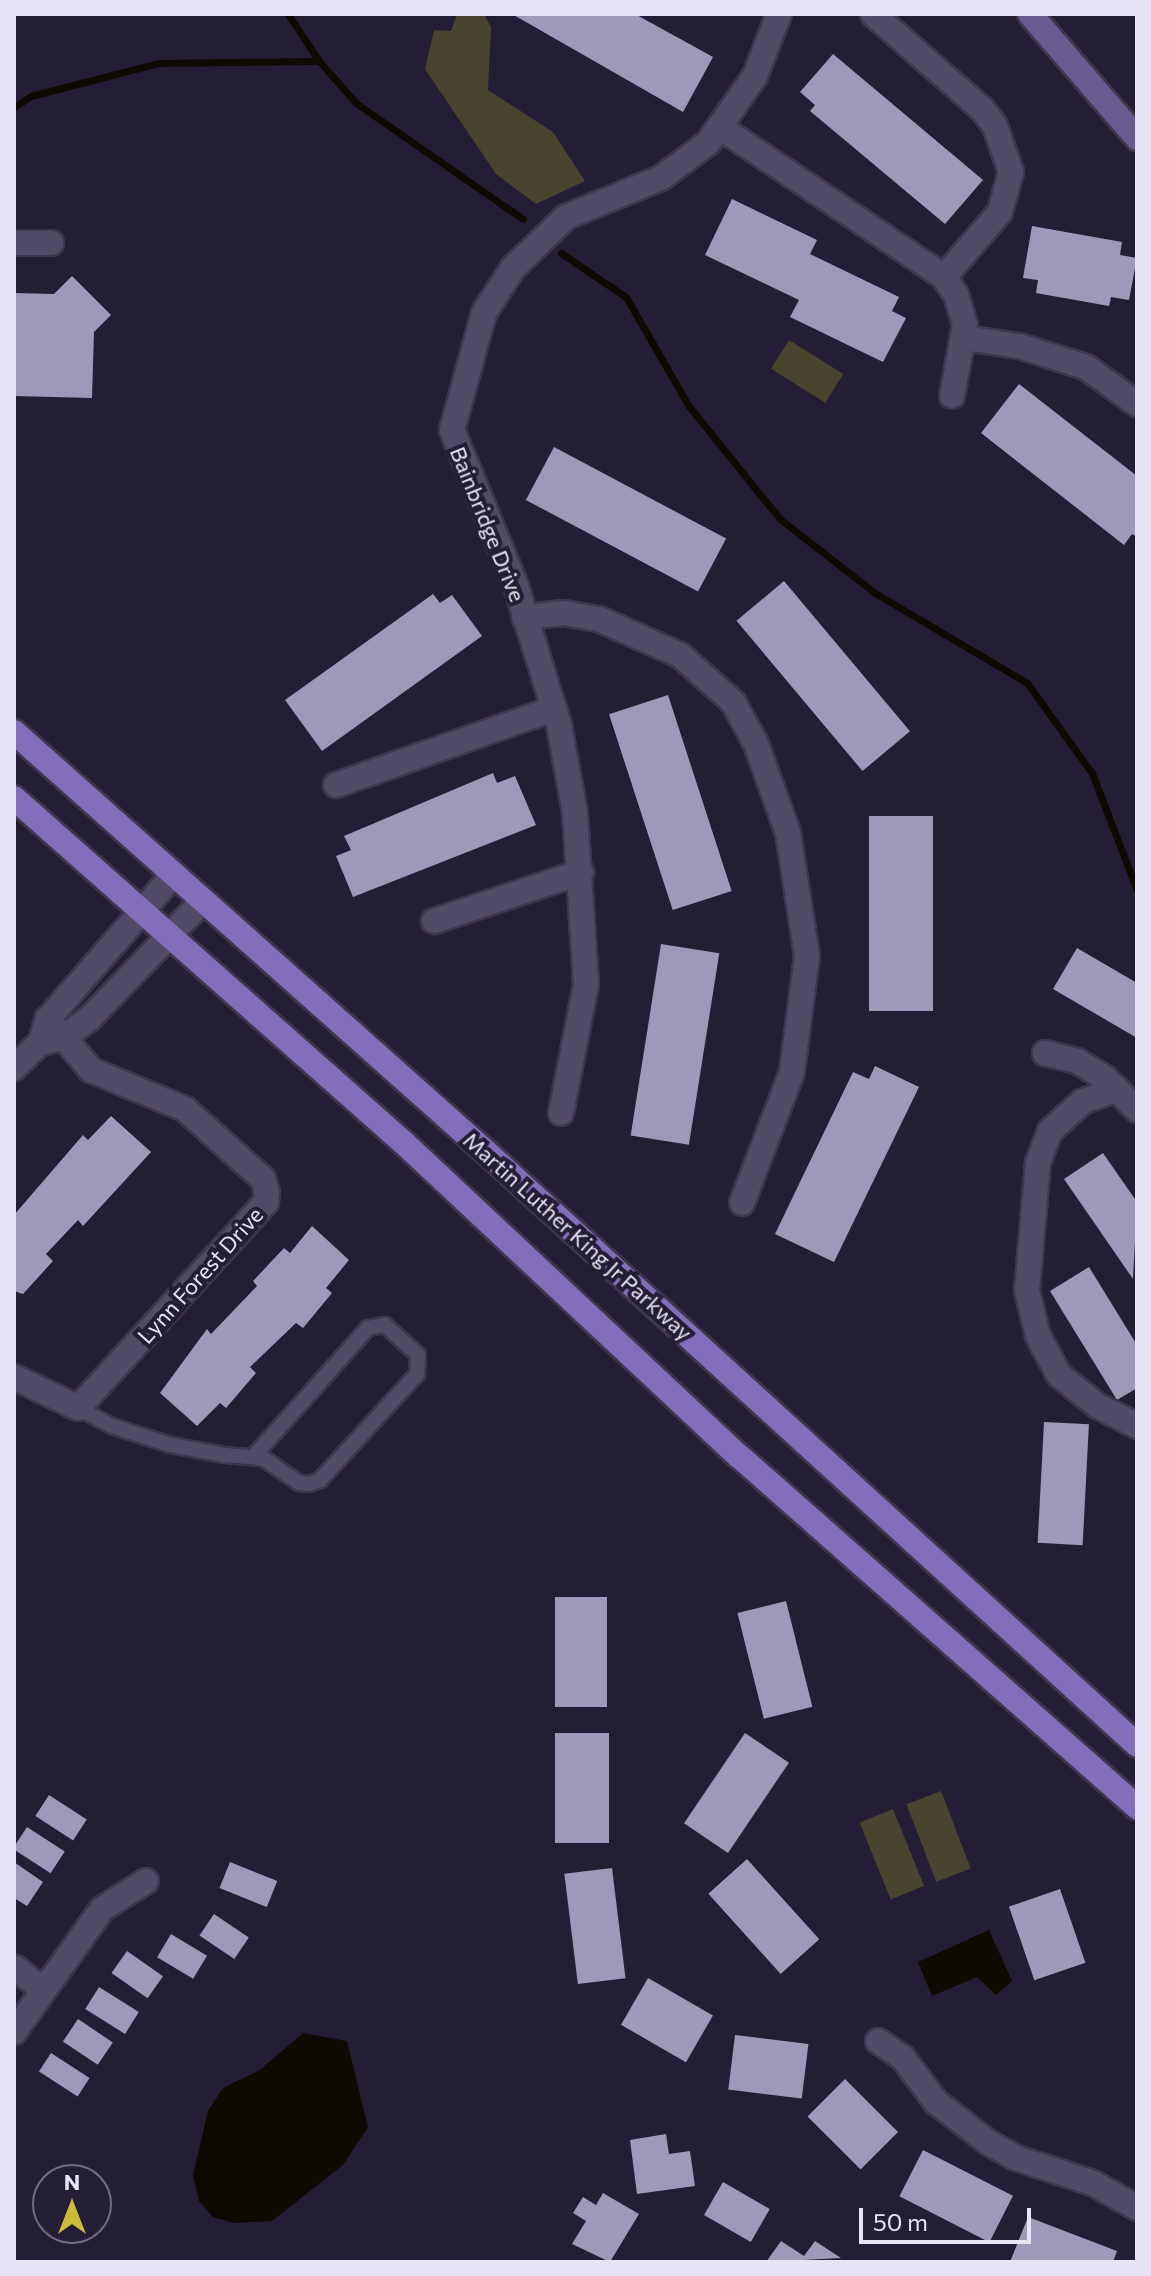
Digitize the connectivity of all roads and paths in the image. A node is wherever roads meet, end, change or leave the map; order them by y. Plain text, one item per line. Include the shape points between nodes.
1 (779, 14) edge
2 (873, 14) edge
3 (1030, 14) edge
4 (721, 128) junction
5 (1137, 138) edge
6 (14, 243) edge
7 (51, 243) dead end
8 (944, 277) junction
9 (964, 338) junction
10 (952, 396) dead end
11 (1137, 404) edge
12 (524, 617) junction
13 (553, 709) junction
14 (14, 732) edge
15 (336, 785) dead end
16 (14, 798) edge
17 (581, 872) junction
18 (174, 874) junction
19 (203, 901) junction
20 (141, 912) junction
21 (434, 921) dead end
22 (169, 937) junction
23 (56, 1028) junction
24 (1045, 1053) dead end
25 (14, 1068) edge
26 (1117, 1089) junction
27 (1137, 1110) edge
28 (561, 1113) dead end
29 (742, 1203) dead end
30 (14, 1377) edge
31 (78, 1408) junction
32 (1137, 1426) edge
33 (253, 1457) junction
34 (1137, 1745) edge
35 (1137, 1807) edge
36 (146, 1881) dead end
37 (14, 1967) edge
38 (41, 1988) junction
39 (14, 2032) edge
40 (878, 2041) dead end
41 (1137, 2208) edge

1 - 4 street, Bainbridge Drive via 755,76
2 - 8 street via 983,110 995,126 1011,172 1000,212
3 - 5 street
4 - 8 street
4 - 12 street, Bainbridge Drive via 661,178 566,217 513,268 484,313 452,430 504,553
6 - 7 street
8 - 9 street via 956,295
9 - 10 street
9 - 11 street via 1019,346 1086,367
12 - 13 street, Bainbridge Drive
12 - 29 street, Bainbridge Drive via 564,613 599,619 680,655 733,702 756,744 788,833 807,956 792,1072
13 - 15 street
13 - 17 street, Bainbridge Drive
14 - 18 main road, Martin Luther King Jr Parkway
16 - 20 main road
17 - 21 street
17 - 28 street, Bainbridge Drive via 584,1012
18 - 19 main road, Martin Luther King Jr Parkway
18 - 20 street
19 - 22 street
19 - 34 main road, Martin Luther King Jr Parkway
20 - 22 main road
20 - 23 street
22 - 23 street via 89,1019
22 - 35 main road via 463,1196 739,1456
23 - 25 street
23 - 31 street, Lynn Forest Drive via 91,1070 185,1109 263,1179 267,1193 266,1202
24 - 26 street via 1077,1061
26 - 27 street
26 - 32 street via 1082,1102 1050,1131 1038,1162 1027,1291 1038,1336 1059,1375 1098,1406
30 - 31 street
31 - 33 lane via 112,1426 171,1445
33 - 33 lane via 275,1462 299,1483 320,1480 417,1374 418,1355 385,1325 368,1328
36 - 38 street via 102,1909
37 - 38 street
38 - 39 street
40 - 41 street via 903,2058 936,2102 989,2143 1016,2158 1093,2183

